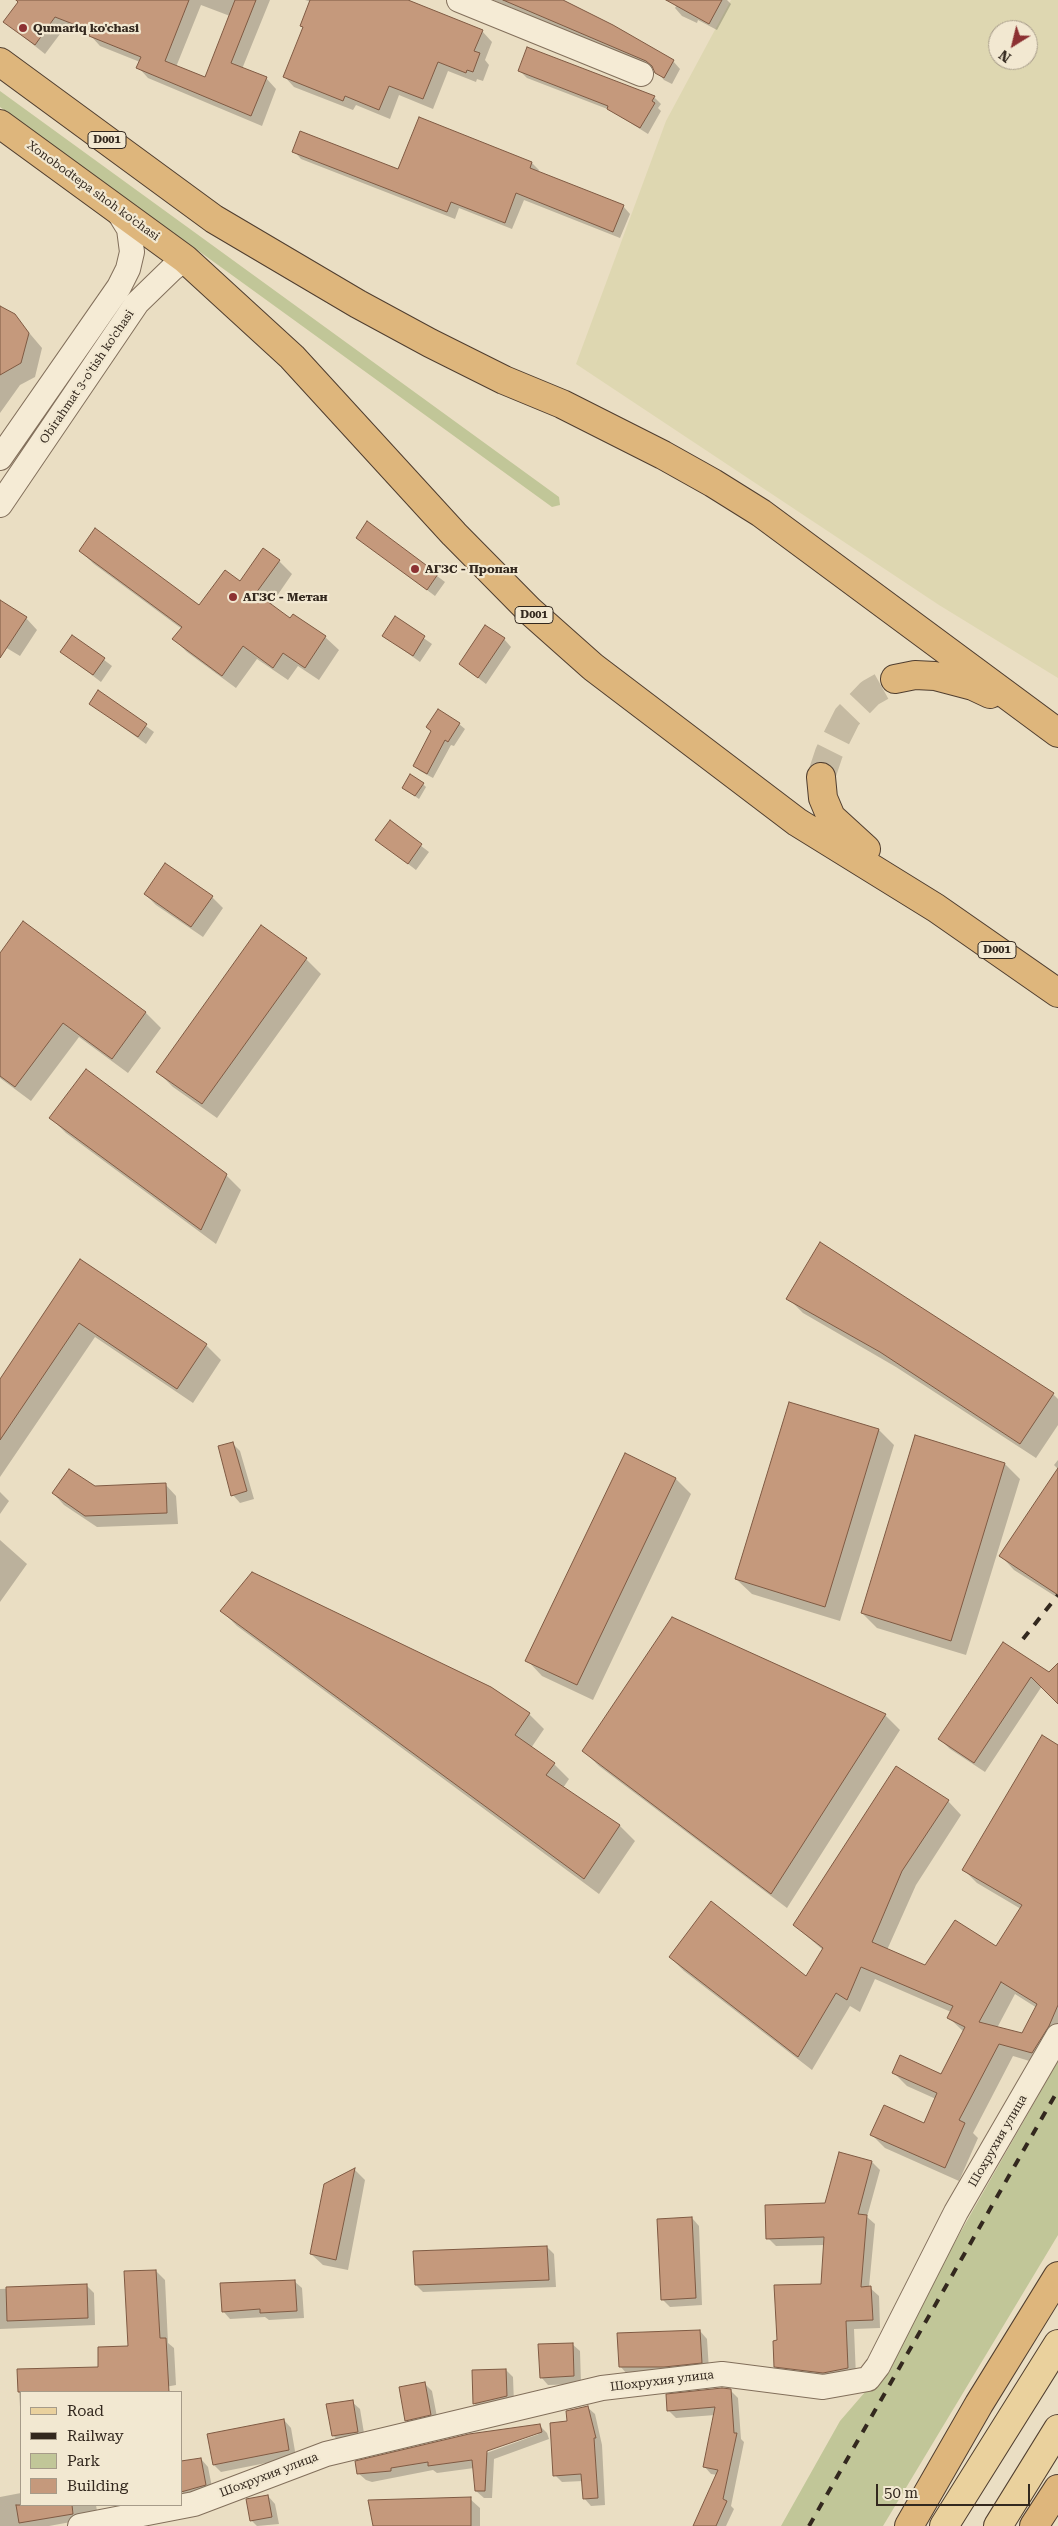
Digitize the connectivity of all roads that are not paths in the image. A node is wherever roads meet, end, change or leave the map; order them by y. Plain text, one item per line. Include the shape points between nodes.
1 (460, 0) edge
2 (0, 62) edge
3 (641, 74) dead end
4 (0, 124) edge
5 (116, 208) junction
6 (186, 259) junction
7 (0, 458) edge
8 (0, 505) edge
9 (895, 678) tunnel mouth
10 (1034, 715) junction
11 (1058, 733) edge
12 (821, 777) tunnel mouth
13 (936, 908) junction
14 (1058, 993) edge
15 (1058, 2036) edge
16 (1058, 2276) edge
17 (1058, 2344) edge
18 (1058, 2429) edge
19 (1058, 2489) edge
20 (80, 2526) edge
21 (909, 2526) edge
22 (944, 2526) edge
23 (998, 2526) edge
24 (1034, 2526) edge

1 - 3 street
2 - 10 highway, D001 via 214,218 430,343 663,454 761,513
4 - 5 highway, Xonobodtepa shoh ko'chasi / D001
5 - 6 highway, Xonobodtepa shoh ko'chasi / D001
5 - 7 street, Obirahmat 3-o'tish ko'chasi via 129,229 132,252 128,269 119,287
6 - 8 street, Obirahmat 3-o'tish ko'chasi via 137,303
6 - 13 highway, D001 via 292,357 454,534 530,611 593,668 797,822
9 - 10 highway via 915,675 953,680
10 - 11 highway, D001
12 - 13 highway via 826,808 839,825
13 - 14 highway, D001
15 - 20 street, Шохрухия улица via 956,2212 878,2366 868,2379 823,2387 722,2374 602,2388 326,2454 194,2504
16 - 21 highway via 978,2404
17 - 22 main road
18 - 23 main road
19 - 24 highway

